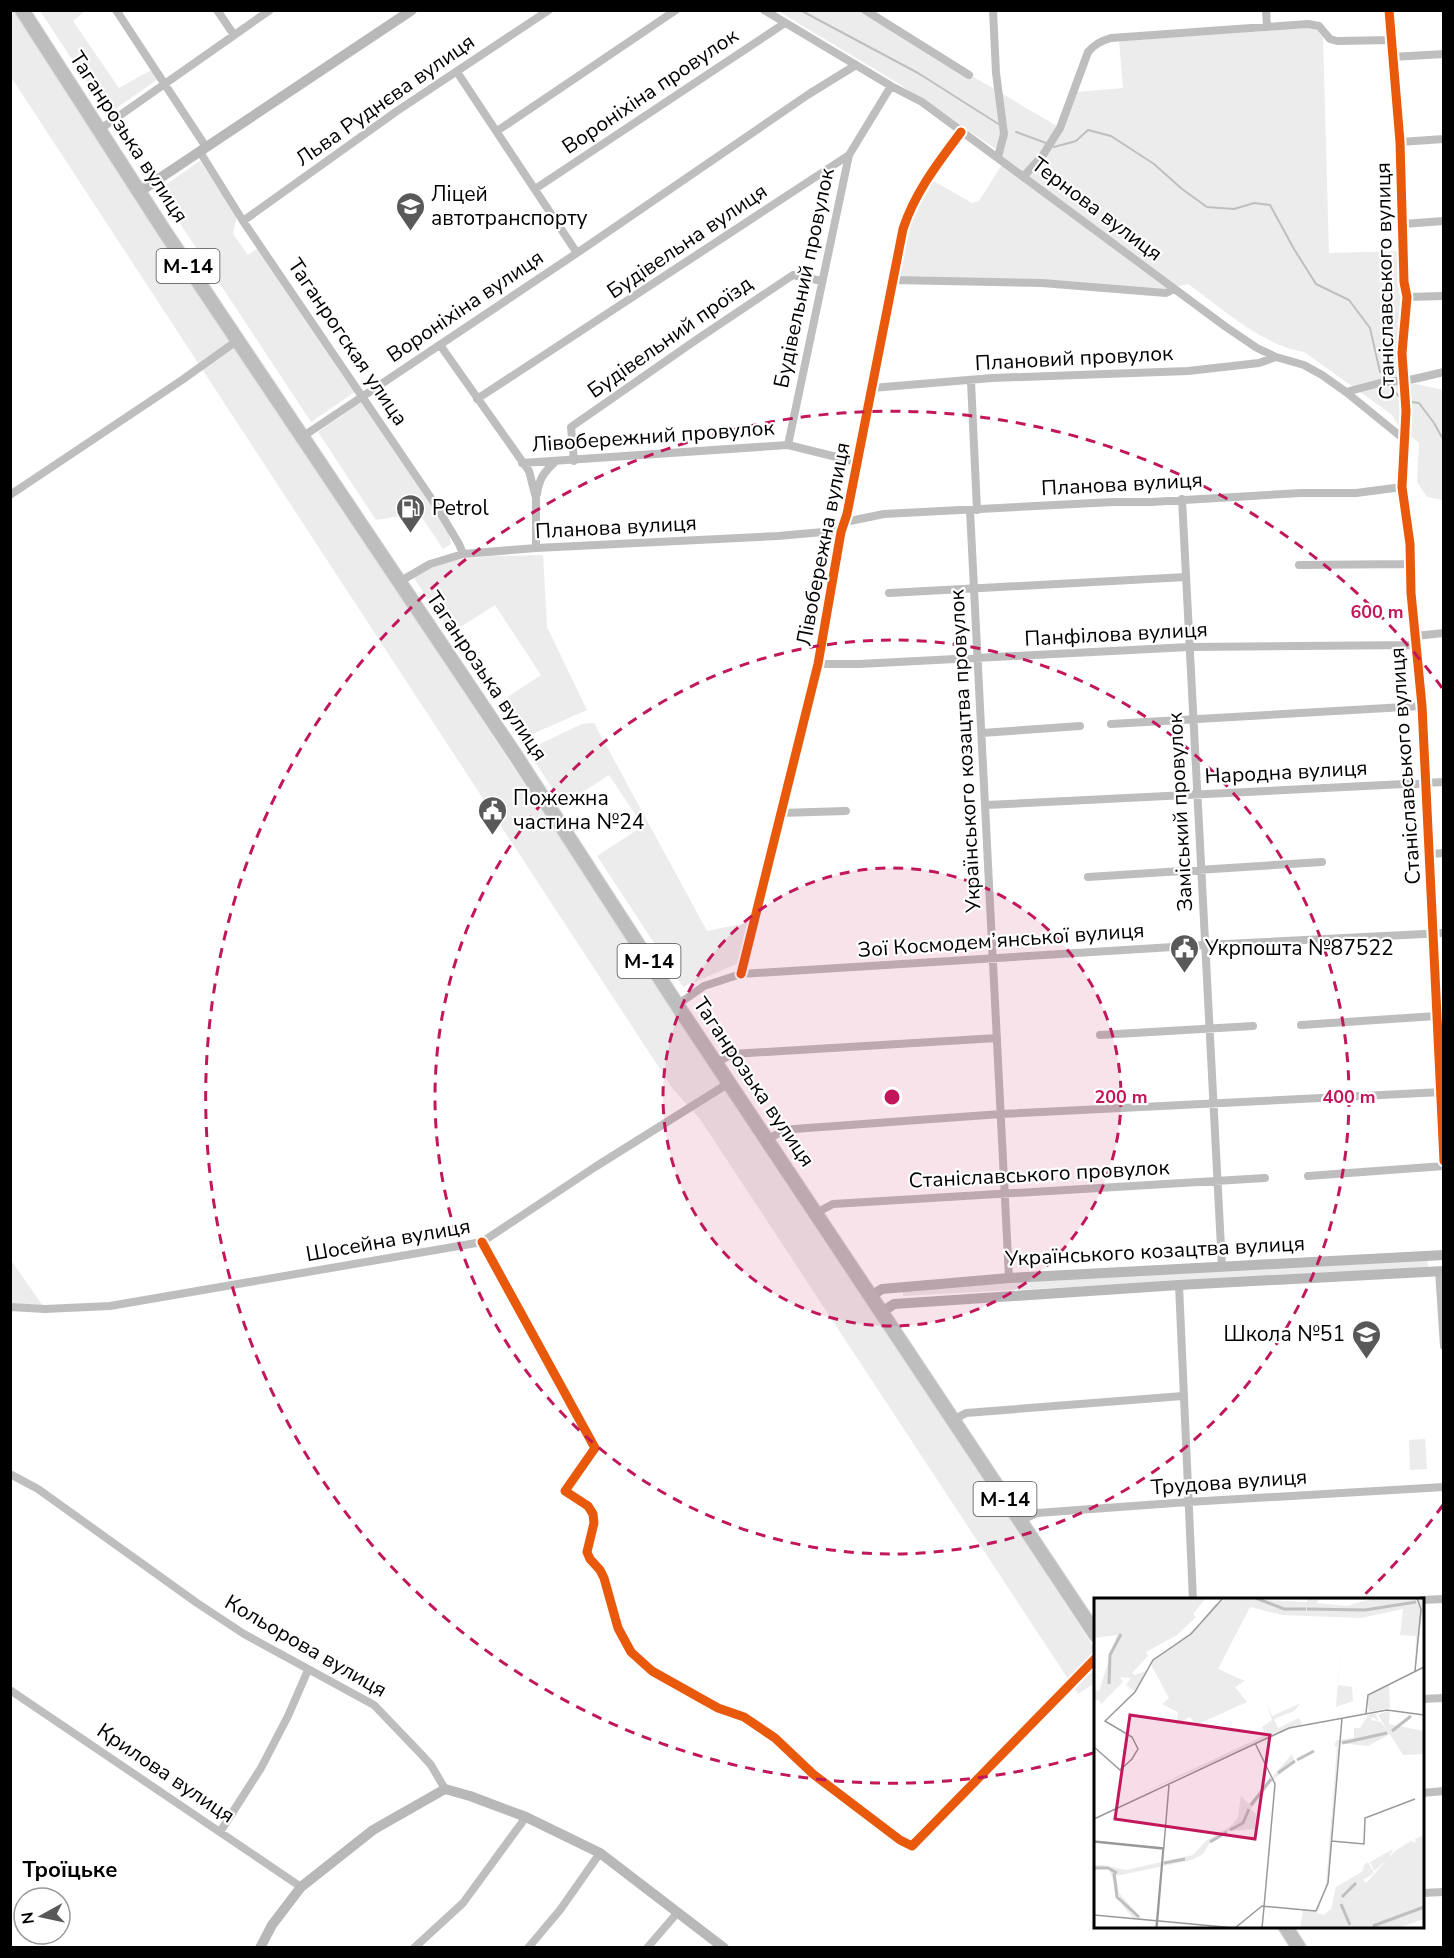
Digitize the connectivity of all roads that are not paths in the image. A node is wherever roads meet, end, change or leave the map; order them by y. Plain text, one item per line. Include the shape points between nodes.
1 (22, 10) edge
2 (116, 10) edge
3 (218, 10) edge
4 (270, 10) edge
5 (412, 10) edge
6 (549, 10) edge
7 (676, 10) edge
8 (764, 10) edge
9 (865, 10) edge
10 (993, 10) edge
11 (1266, 10) edge
12 (1389, 10) edge
13 (785, 23) junction
14 (1266, 27) junction
15 (234, 35) junction
16 (1391, 40) junction
17 (1443, 54) edge
18 (1392, 57) junction
19 (856, 65) junction
20 (457, 72) junction
21 (969, 75) dead end
22 (165, 84) junction
23 (891, 86) junction
24 (99, 130) junction
25 (497, 131) junction
26 (960, 132) junction
27 (1443, 140) edge
28 (1400, 142) junction
29 (203, 149) junction
30 (849, 155) junction
31 (998, 157) junction
32 (1024, 176) junction
33 (535, 189) junction
34 (139, 192) junction
35 (243, 221) junction
36 (1443, 221) edge
37 (1402, 224) junction
38 (577, 253) junction
39 (893, 280) junction
40 (822, 281) junction
41 (1174, 289) junction
42 (1443, 296) edge
43 (1407, 297) junction
44 (238, 340) junction
45 (440, 345) junction
46 (1276, 357) junction
47 (1443, 372) edge
48 (1404, 380) junction
49 (971, 381) junction
50 (872, 388) junction
51 (1346, 392) junction
52 (362, 396) junction
53 (477, 399) junction
54 (302, 436) junction
55 (1405, 440) junction
56 (788, 445) junction
57 (574, 461) junction
58 (555, 462) junction
59 (857, 462) junction
60 (522, 463) junction
61 (1402, 487) junction
62 (10, 495) edge
63 (536, 498) junction
64 (1182, 500) junction
65 (974, 510) junction
66 (845, 522) junction
67 (841, 532) junction
68 (536, 548) junction
69 (463, 554) junction
70 (1411, 564) junction
71 (1299, 566) dead end
72 (1186, 577) junction
73 (399, 582) junction
74 (975, 587) junction
75 (889, 593) dead end
76 (1443, 633) edge
77 (1415, 640) junction
78 (1190, 647) junction
79 (978, 659) junction
80 (818, 664) junction
81 (1422, 706) junction
82 (1193, 718) junction
83 (1111, 724) dead end
84 (1080, 726) dead end
85 (982, 733) junction
86 (1443, 782) edge
87 (1426, 783) junction
88 (1197, 795) junction
89 (986, 805) junction
90 (846, 812) dead end
91 (780, 813) junction
92 (1443, 853) edge
93 (1430, 854) junction
94 (1322, 862) dead end
95 (1201, 869) junction
96 (1088, 877) dead end
97 (1433, 933) junction
98 (1443, 933) edge
99 (1205, 945) junction
100 (993, 959) junction
101 (741, 974) junction
102 (677, 1005) junction
103 (1438, 1014) edge
104 (1301, 1025) dead end
105 (1252, 1026) dead end
106 (1209, 1029) junction
107 (1100, 1035) dead end
108 (997, 1038) junction
109 (716, 1063) junction
110 (729, 1083) junction
111 (1442, 1092) edge
112 (1214, 1103) junction
113 (1001, 1114) junction
114 (766, 1140) junction
115 (1443, 1161) edge
116 (1443, 1166) edge
117 (1308, 1176) dead end
118 (1265, 1178) dead end
119 (1218, 1182) junction
120 (1005, 1194) junction
121 (816, 1213) junction
122 (482, 1242) junction
123 (1441, 1255) edge
124 (1222, 1267) junction
125 (1441, 1271) edge
126 (1009, 1278) junction
127 (1179, 1285) junction
128 (871, 1296) junction
129 (10, 1307) edge
130 (882, 1312) junction
131 (1443, 1346) edge
132 (1183, 1396) junction
133 (953, 1420) junction
134 (10, 1473) edge
135 (1443, 1486) edge
136 (1188, 1502) junction
137 (1019, 1521) junction
138 (1193, 1598) edge
139 (1443, 1599) edge
140 (1424, 1600) edge
141 (1093, 1628) edge
142 (1094, 1659) edge
143 (308, 1670) junction
144 (10, 1690) edge
145 (1443, 1698) edge
146 (1424, 1699) edge
147 (445, 1789) junction
148 (1443, 1791) edge
149 (1424, 1793) edge
150 (526, 1817) junction
151 (220, 1832) junction
152 (600, 1853) junction
153 (301, 1887) junction
154 (1443, 1892) edge
155 (1424, 1893) edge
156 (678, 1911) junction
157 (1287, 1928) edge
158 (260, 1947) edge
159 (414, 1947) edge
160 (528, 1947) edge
161 (647, 1947) edge
162 (724, 1947) edge
163 (1299, 1947) edge

1 - 24 highway, Таганрозька вулиця / М-14
2 - 22 street, Таганрогская улица
3 - 15 street
4 - 15 street
5 - 29 street
6 - 20 street, Льва Руднєва вулиця
7 - 25 street
8 - 13 street, Тернова вулиця
9 - 21 street
10 - 31 street via 1004,134
11 - 14 street
12 - 16 street, Станіславського вулиця
13 - 19 street, Тернова вулиця
13 - 33 street, Вороніхіна провулок
14 - 16 street via 1314,24 1338,41
14 - 32 street via 1111,38 1094,45 1083,62 1060,128
15 - 22 street
16 - 18 street, Станіславського вулиця
17 - 18 street
18 - 28 street, Станіславського вулиця
19 - 23 street, Тернова вулиця
19 - 38 street, Вороніхіна вулиця
20 - 25 street
20 - 35 street, Льва Руднєва вулиця
22 - 24 street
22 - 29 street, Таганрогская улица
23 - 26 street, Тернова вулиця via 922,102
23 - 30 street, Будівельна вулиця
24 - 34 highway, Таганрозька вулиця / М-14
25 - 33 street
26 - 31 street, Тернова вулиця
26 - 39 street, Лівобережна вулиця via 909,209
27 - 28 street
28 - 37 street, Станіславського вулиця
29 - 34 street
29 - 35 street, Таганрогская улица
30 - 40 street, Будівельний провулок
30 - 53 street, Будівельна вулиця
31 - 32 street, Тернова вулиця
32 - 41 street, Тернова вулиця
33 - 38 street
34 - 44 highway, Таганрозька вулиця / М-14
35 - 52 street, Таганрогская улица
36 - 37 street
37 - 43 street, Станіславського вулиця
38 - 45 street, Вороніхіна вулиця
39 - 41 street via 1042,283 1166,293
39 - 50 street, Лівобережна вулиця
40 - 56 street, Будівельний провулок
40 - 57 street, Будівельний проїзд via 792,275 572,427
41 - 46 street, Тернова вулиця via 1257,348
42 - 43 street
43 - 48 street, Станіславського вулиця
44 - 54 highway, Таганрозька вулиця / М-14
44 - 62 street
45 - 52 street, Вороніхіна вулиця
45 - 53 street
46 - 49 street, Плановий провулок via 1259,363 1188,371
46 - 51 street, Тернова вулиця via 1304,365
47 - 48 street
48 - 51 street
48 - 55 street, Станіславського вулиця
49 - 50 street, Плановий провулок
49 - 65 street, Українського козацтва провулок
50 - 59 street, Лівобережна вулиця
51 - 55 street, Тернова вулиця
52 - 54 street, Вороніхіна вулиця
52 - 69 street, Таганрогская улица via 435,504
53 - 60 street
54 - 73 highway, Таганрозька вулиця / М-14
55 - 61 street, Станіславського вулиця
56 - 57 street, Лівобережний провулок
56 - 59 street, Лівобережний провулок
57 - 58 street, Лівобережний провулок
58 - 60 street, Лівобережний провулок
58 - 63 street via 544,472
59 - 66 street, Лівобережна вулиця
60 - 63 street via 529,471
61 - 64 street, Планова вулиця via 1356,493
61 - 70 street, Станіславського вулиця
63 - 68 street
64 - 65 street, Планова вулиця
64 - 72 street, Заміський провулок
65 - 66 street, Планова вулиця via 884,514
65 - 74 street, Українського козацтва провулок
66 - 67 street, Лівобережна вулиця
67 - 68 street, Планова вулиця
67 - 80 street, Лівобережна вулиця
68 - 69 street, Планова вулиця
69 - 73 street, Планова вулиця via 430,564
70 - 71 street
70 - 77 street, Станіславського вулиця
72 - 74 street
72 - 78 street, Заміський провулок
73 - 102 highway, Таганрозька вулиця / М-14
74 - 75 street
74 - 79 street, Українського козацтва провулок
76 - 77 street, Панфілова вулиця
77 - 78 street, Панфілова вулиця
77 - 81 street, Станіславського вулиця
78 - 79 street, Панфілова вулиця
78 - 82 street, Заміський провулок
79 - 80 street, Панфілова вулиця
79 - 85 street, Українського козацтва провулок
80 - 91 street, Лівобережна вулиця
81 - 82 street
81 - 87 street, Станіславського вулиця
82 - 83 street
82 - 88 street, Заміський провулок
84 - 85 street
85 - 89 street, Українського козацтва провулок
86 - 87 street, Народна вулиця
87 - 88 street, Народна вулиця
87 - 93 street, Станіславського вулиця
88 - 89 street, Народна вулиця
88 - 95 street, Заміський провулок
89 - 100 street, Українського козацтва провулок
90 - 91 street
91 - 101 street, Лівобережна вулиця
92 - 93 street
93 - 97 street, Станіславського вулиця
94 - 95 street
95 - 96 street
95 - 99 street, Заміський провулок
97 - 98 street, Зої Космодем’янської вулиця
97 - 99 street, Зої Космодем’янської вулиця
97 - 103 street, Станіславського вулиця
99 - 100 street, Зої Космодем’янської вулиця
99 - 106 street, Заміський провулок
100 - 101 street, Зої Космодем’янської вулиця
100 - 108 street, Українського козацтва провулок
101 - 102 street, Зої Космодем’янської вулиця via 704,986
102 - 109 highway, Таганрозька вулиця / М-14
103 - 104 street
103 - 111 street, Станіславського вулиця
105 - 106 street
106 - 107 street
106 - 112 street, Заміський провулок
108 - 109 street via 732,1054
108 - 113 street, Українського козацтва провулок
109 - 110 highway, Таганрозька вулиця / М-14
110 - 114 highway, Таганрозька вулиця / М-14
110 - 122 street, Шосейна вулиця
111 - 112 street
111 - 115 street, Станіславського вулиця
112 - 113 street
112 - 119 street, Заміський провулок
113 - 114 street via 794,1129
113 - 120 street, Українського козацтва провулок
114 - 121 highway, Таганрозька вулиця / М-14
116 - 117 street
118 - 119 street, Станіславського провулок
119 - 120 street, Станіславського провулок
119 - 124 street, Заміський провулок
120 - 121 street, Станіславського провулок via 833,1204
120 - 126 street, Українського козацтва провулок
121 - 128 highway, Таганрозька вулиця / М-14
122 - 129 street, Шосейна вулиця via 110,1306
122 - 142 street via 595,1448 565,1491 588,1506 593,1514 587,1552 604,1578 618,1628 632,1652 652,1671 717,1708 748,1719 900,1840 912,1846
123 - 124 street, Українського козацтва вулиця
123 - 125 street
124 - 126 street, Українського козацтва вулиця
125 - 127 street, Українського козацтва вулиця
125 - 131 street
126 - 128 street, Українського козацтва вулиця via 882,1289
127 - 130 street, Українського козацтва вулиця via 894,1304
127 - 132 street
128 - 130 highway, Таганрозька вулиця / М-14
130 - 133 highway, Таганрозька вулиця / М-14
132 - 133 street via 966,1413
132 - 136 street
133 - 137 highway, Таганрозька вулиця / М-14
134 - 143 street, Кольорова вулиця via 38,1489 196,1604
135 - 136 street, Трудова вулиця
136 - 137 street, Трудова вулиця via 1037,1513
136 - 138 street
137 - 141 highway, Таганрозька вулиця / М-14
139 - 140 street
143 - 147 street, Кольорова вулиця via 374,1705 421,1754
143 - 151 street via 261,1768
144 - 151 street, Крилова вулиця
145 - 146 street
147 - 150 street
147 - 153 street via 373,1830
148 - 149 street
150 - 152 street
150 - 159 street via 463,1903
151 - 153 street, Крилова вулиця
152 - 156 street
152 - 160 street via 561,1910
153 - 158 street
154 - 155 street
156 - 161 street
156 - 162 street
157 - 163 highway

